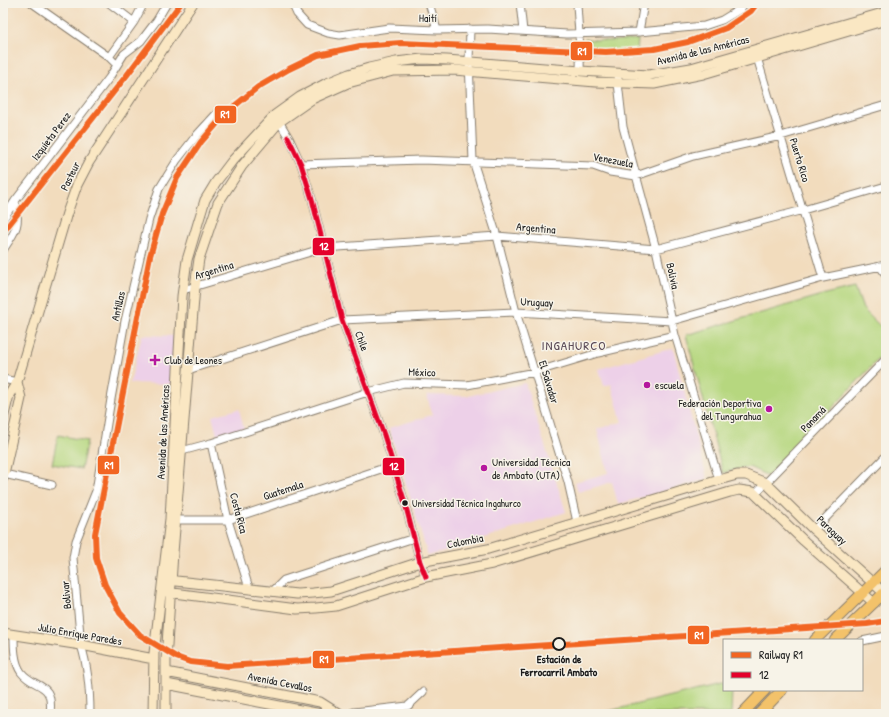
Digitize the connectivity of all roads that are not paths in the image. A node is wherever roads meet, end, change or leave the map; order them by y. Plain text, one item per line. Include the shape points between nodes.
1 (32, 3) edge
2 (109, 3) edge
3 (144, 3) edge
4 (167, 3) edge
5 (193, 3) edge
6 (429, 3) edge
7 (520, 3) edge
8 (577, 3) edge
9 (644, 3) edge
10 (745, 3) edge
11 (293, 5) edge
12 (886, 12) edge
13 (886, 20) edge
14 (134, 22) junction
15 (437, 30) junction
16 (523, 31) junction
17 (470, 32) junction
18 (639, 32) junction
19 (579, 36) junction
20 (756, 53) junction
21 (109, 57) junction
22 (116, 65) junction
23 (470, 66) junction
24 (580, 72) junction
25 (616, 74) junction
26 (617, 84) junction
27 (886, 105) edge
28 (217, 113) dead end
29 (277, 118) junction
30 (781, 136) junction
31 (473, 161) junction
32 (301, 164) junction
33 (636, 176) junction
34 (886, 186) edge
35 (15, 201) junction
36 (803, 210) junction
37 (3, 219) edge
38 (497, 236) junction
39 (324, 248) junction
40 (656, 249) junction
41 (3, 250) edge
42 (883, 266) edge
43 (886, 275) edge
44 (823, 278) junction
45 (195, 287) junction
46 (183, 290) junction
47 (516, 312) junction
48 (342, 320) junction
49 (672, 321) junction
50 (675, 335) junction
51 (886, 359) edge
52 (188, 370) junction
53 (535, 372) junction
54 (3, 379) edge
55 (17, 382) junction
56 (368, 392) junction
57 (3, 419) edge
58 (211, 443) junction
59 (178, 452) junction
60 (886, 456) edge
61 (393, 465) junction
62 (3, 476) edge
63 (719, 480) junction
64 (766, 483) junction
65 (52, 485) dead end
66 (756, 494) junction
67 (176, 520) junction
68 (228, 520) junction
69 (83, 522) joint
70 (577, 522) junction
71 (814, 530) junction
72 (414, 538) junction
73 (420, 562) junction
74 (886, 570) edge
75 (426, 577) junction
76 (162, 579) junction
77 (171, 580) junction
78 (873, 584) junction
79 (249, 588) junction
80 (161, 591) junction
81 (273, 591) junction
82 (885, 592) edge
83 (171, 593) junction
84 (861, 596) junction
85 (872, 605) junction
86 (3, 633) edge
87 (14, 635) junction
88 (886, 636) edge
89 (816, 639) edge
90 (836, 639) edge
91 (863, 641) edge
92 (81, 645) junction
93 (154, 655) junction
94 (166, 672) junction
95 (223, 683) junction
96 (166, 684) junction
97 (764, 691) edge
98 (781, 691) edge
99 (423, 692) dead end
100 (221, 694) junction
101 (281, 694) junction
102 (280, 705) junction
103 (50, 714) edge
104 (90, 714) edge
105 (153, 714) edge
106 (166, 714) edge
107 (321, 714) edge
108 (339, 714) edge
109 (349, 714) edge
110 (742, 714) edge
111 (759, 714) edge

1 - 21 street
2 - 14 street
3 - 14 street
4 - 22 street, Izquieta Perez via 145,36 124,54
5 - 55 street, Pasteur via 77,185
6 - 15 street
7 - 16 street
8 - 19 street
9 - 18 street
10 - 18 street via 722,20 704,26
11 - 15 street, Haití via 307,25 328,34 340,35 389,28
12 - 20 street, Avenida de las Américas
13 - 20 street, Avenida de las Américas
14 - 21 street
15 - 17 street, Haití
16 - 17 street, Haití
16 - 19 street, Haití
17 - 23 street, El Salvador
18 - 19 street
19 - 24 street
20 - 25 street, Avenida de las Américas via 659,74
20 - 26 street, Avenida de las Américas via 703,74 654,84
20 - 30 street, Puerto Rico
21 - 22 street
22 - 35 street, Izquieta Perez via 109,78
23 - 24 street, Avenida de las Américas
23 - 26 street, Avenida de las Américas
23 - 29 street, Avenida de las Américas via 454,70 393,71 348,83
23 - 31 street, El Salvador
24 - 25 street, Avenida de las Américas
25 - 26 street, Bolivia
26 - 33 street, Bolivia via 623,127
27 - 30 street, Venezuela
28 - 69 street, Antillas via 177,160 159,189 149,219 125,321 96,491
29 - 32 street, Chile
29 - 45 street, Avenida de las Américas via 218,203 199,259
29 - 46 street, Avenida de las Américas via 232,160 205,200 187,260
30 - 33 street, Venezuela via 693,156
30 - 36 street, Puerto Rico
31 - 32 street, Venezuela
31 - 33 street, Venezuela via 592,166
31 - 38 street, El Salvador
32 - 39 street, Chile
33 - 40 street, Bolivia
34 - 36 street, Argentina
35 - 37 street, Izquieta Perez
35 - 41 street via 18,220 14,233
36 - 40 street, Argentina
36 - 44 street, Puerto Rico
38 - 39 street, Argentina
38 - 40 street, Argentina
38 - 47 street, El Salvador
39 - 45 street, Argentina
39 - 48 street, Chile
40 - 49 street, Bolivia
42 - 43 street
42 - 44 street, Uruguay
44 - 49 street, Uruguay
45 - 46 street, Argentina
45 - 52 street, Avenida de las Américas
46 - 59 street, Avenida de las Américas
47 - 48 street, Uruguay
47 - 49 street, Uruguay
47 - 53 street, El Salvador
48 - 52 street, Uruguay
48 - 56 street, Chile
49 - 50 street, Bolivia
50 - 53 street, México via 598,353
50 - 63 street, Bolivia
51 - 64 street, Panamá
52 - 59 street, Avenida de las Américas
53 - 56 street, México via 467,385 404,383
53 - 70 street, El Salvador via 568,482
54 - 55 street
55 - 57 street via 8,395
55 - 62 street via 21,398
56 - 58 street, México
56 - 61 street, Chile
58 - 59 street, México
58 - 68 street, Costa Rica
59 - 67 street, Avenida de las Américas
59 - 76 street, Avenida de las Américas
60 - 71 street
61 - 68 street, Guatemala
61 - 72 street, Chile
62 - 65 street
63 - 64 street, Colombia via 746,475
63 - 70 street, Colombia
64 - 66 street, Panamá
64 - 71 street, Paraguay
66 - 75 street via 739,490 492,564
66 - 84 street
67 - 68 street, Guatemala
67 - 77 street, Avenida de las Américas
68 - 79 street, Costa Rica
69 - 92 street, Bolivar via 73,558
70 - 73 street, Colombia via 488,549
71 - 78 street, Paraguay
72 - 73 street, Chile
72 - 81 street via 284,580
73 - 75 street, Chile
73 - 81 street, Colombia via 331,591 297,594
74 - 78 main road
75 - 83 street via 336,606 316,608 297,609
76 - 77 street, Colombia
76 - 80 street, Avenida de las Américas
77 - 79 street, Colombia
77 - 83 street, Avenida de las Américas
78 - 82 street, Paraguay
78 - 84 main road
79 - 81 street, Colombia
80 - 83 street
80 - 93 street, Avenida de las Américas
82 - 85 main road
83 - 94 street, Avenida de las Américas
84 - 85 street
84 - 89 main road
85 - 90 main road
86 - 87 street, Julio Enrique Paredes
87 - 92 street, Julio Enrique Paredes
87 - 103 street via 20,671 49,693
88 - 91 street
92 - 93 street, Julio Enrique Paredes
92 - 104 street, Bolivar via 85,656
93 - 105 street, Avenida de las Américas
94 - 95 street, Avenida Cevallos
94 - 96 street, Avenida de las Américas
95 - 100 street
95 - 101 street, Avenida Cevallos
96 - 100 street, Avenida Cevallos
96 - 106 street, Avenida de las Américas
97 - 110 main road
98 - 111 main road
99 - 109 street via 408,706
100 - 102 street, Avenida Cevallos
101 - 102 street
101 - 108 street, Avenida Cevallos via 320,702
102 - 107 street, Avenida Cevallos

